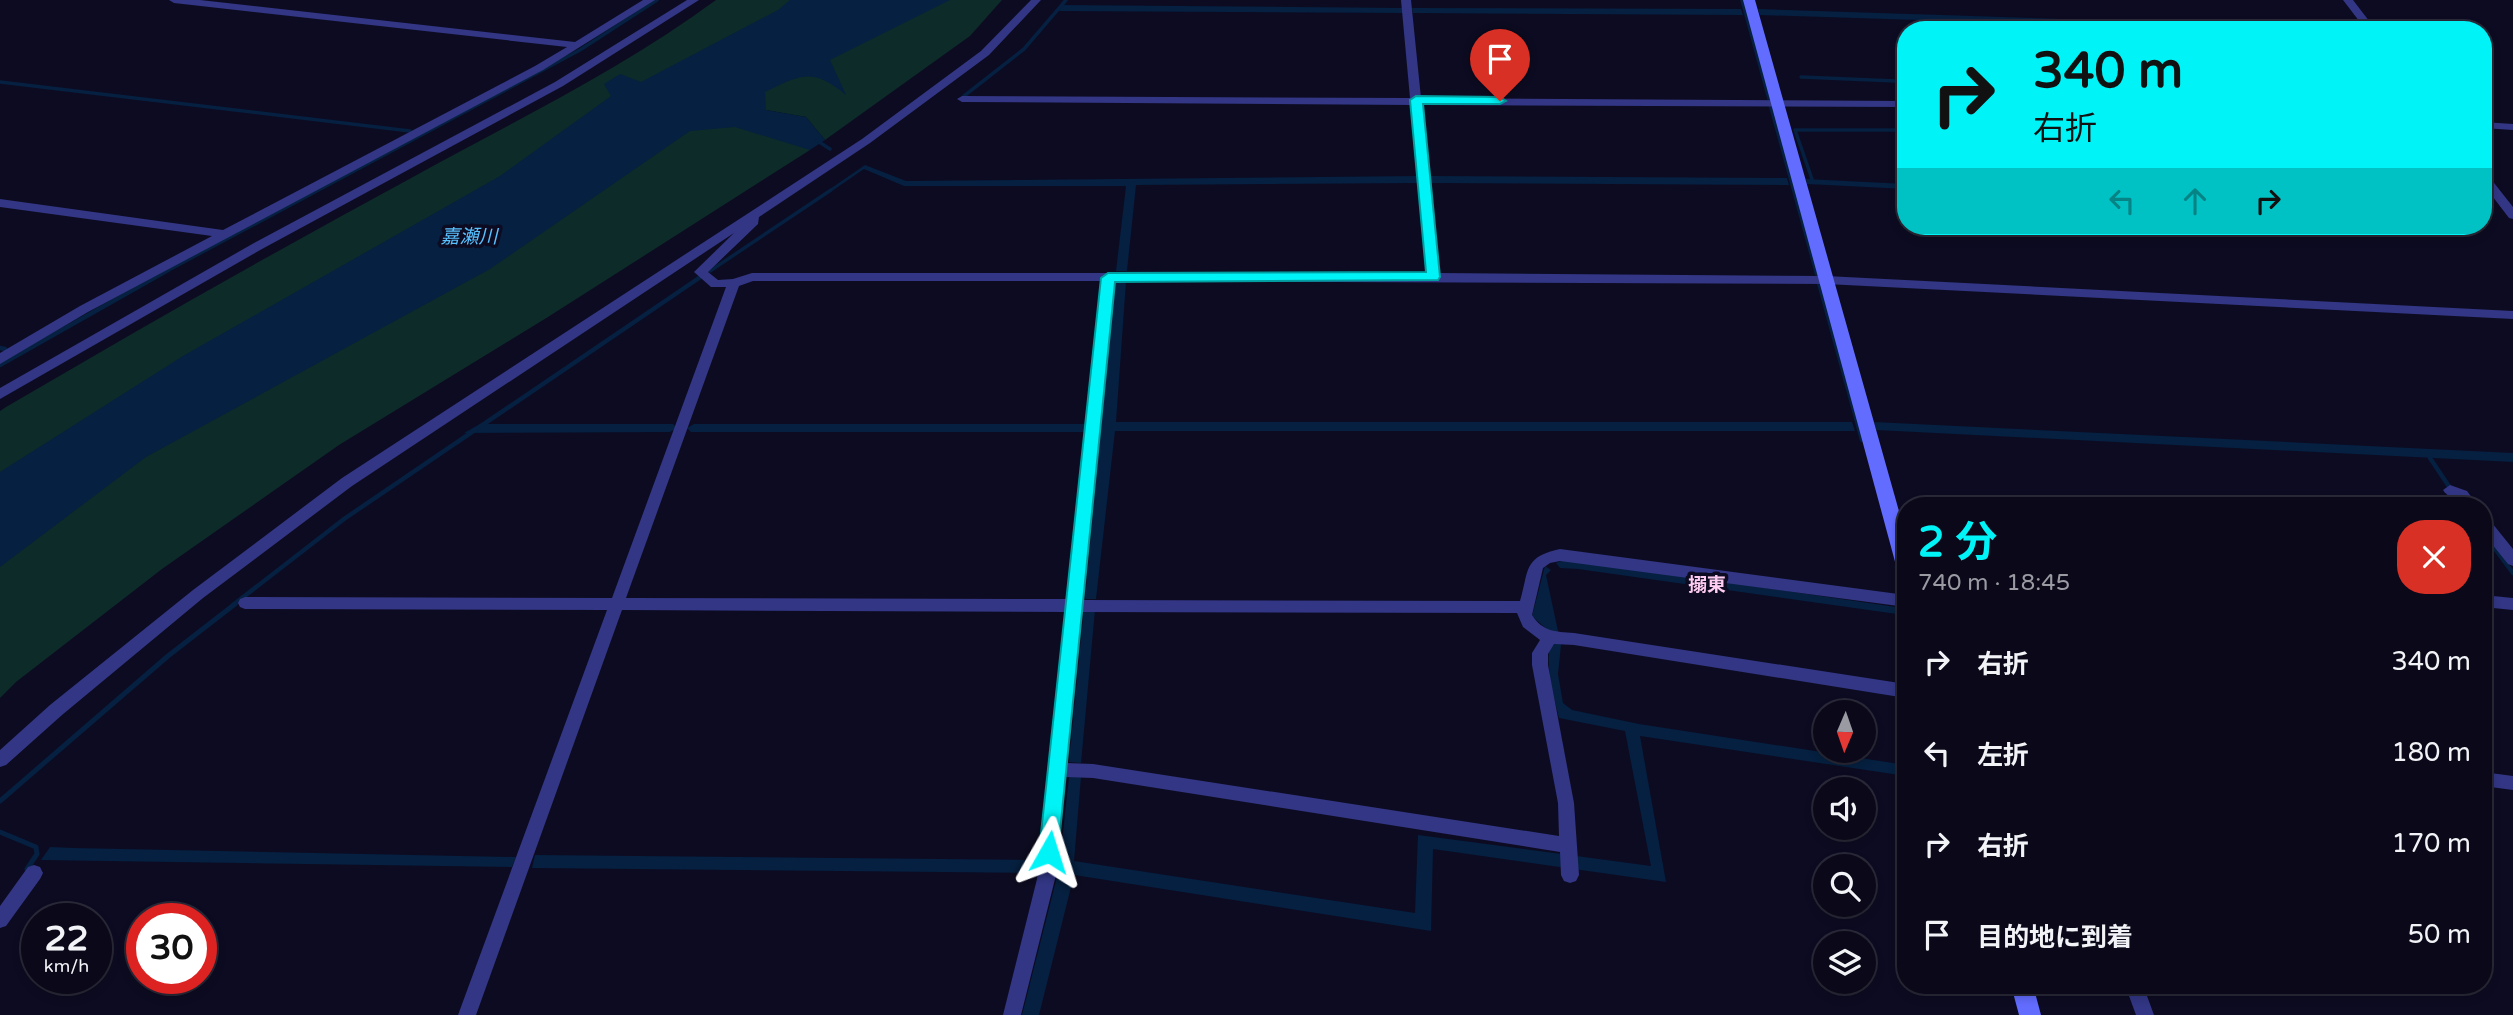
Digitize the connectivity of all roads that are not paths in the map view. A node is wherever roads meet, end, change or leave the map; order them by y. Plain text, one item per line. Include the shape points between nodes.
1 (174, 0) edge
2 (261, 0) edge
3 (650, 0) edge
4 (694, 0) edge
5 (1037, 0) edge
6 (1406, 0) edge
7 (1749, 0) edge
8 (2348, 0) edge
9 (251, 9) junction
10 (2364, 21) edge
11 (578, 45) junction
12 (962, 99) dead end
13 (1416, 100) junction
14 (1779, 103) junction
15 (1897, 104) edge
16 (2492, 126) edge
17 (2513, 127) edge
18 (2492, 188) edge
19 (0, 203) edge
20 (753, 214) junction
21 (2513, 215) edge
22 (223, 234) junction
23 (1433, 277) junction
24 (1108, 278) junction
25 (1826, 280) junction
26 (734, 283) junction
27 (2513, 315) edge
28 (0, 359) edge
29 (0, 394) edge
30 (1897, 533) edge
31 (2492, 533) edge
32 (2513, 560) edge
33 (1897, 600) edge
34 (2492, 602) edge
35 (245, 603) dead end
36 (616, 604) junction
37 (1073, 604) junction
38 (2513, 604) edge
39 (1525, 607) junction
40 (1549, 639) junction
41 (1897, 690) edge
42 (0, 760) edge
43 (1057, 770) junction
44 (2492, 780) edge
45 (2513, 783) edge
46 (1568, 845) junction
47 (34, 873) dead end
48 (1570, 875) dead end
49 (0, 919) edge
50 (2024, 994) edge
51 (2137, 994) edge
52 (467, 1015) edge
53 (1012, 1015) edge
54 (2030, 1015) edge
55 (2145, 1015) edge

1 - 9 street
2 - 9 street
3 - 11 street
4 - 29 street via 572,77 258,246
5 - 20 street via 960,73
6 - 13 street
7 - 14 street
8 - 10 street
9 - 11 street
11 - 22 street
12 - 13 street
13 - 14 street
13 - 23 street
14 - 15 street
14 - 25 street
16 - 17 street
18 - 21 street
19 - 22 street
20 - 26 street via 754,221 700,272 715,284
20 - 42 street via 348,482 198,594
22 - 28 street
23 - 24 street
23 - 25 street
24 - 26 street via 752,277
24 - 37 street
25 - 27 street
25 - 30 street
26 - 36 street
31 - 32 street
33 - 39 street via 1560,555 1537,565
34 - 38 street
35 - 36 street
36 - 37 street
36 - 52 street
37 - 39 street
37 - 43 street
39 - 40 street via 1527,622
40 - 41 street via 1574,639
40 - 46 street via 1540,653 1541,665 1566,803
43 - 46 street via 1093,771
43 - 53 street via 1046,879
44 - 45 street
46 - 48 street
47 - 49 street
50 - 54 street
51 - 55 street

